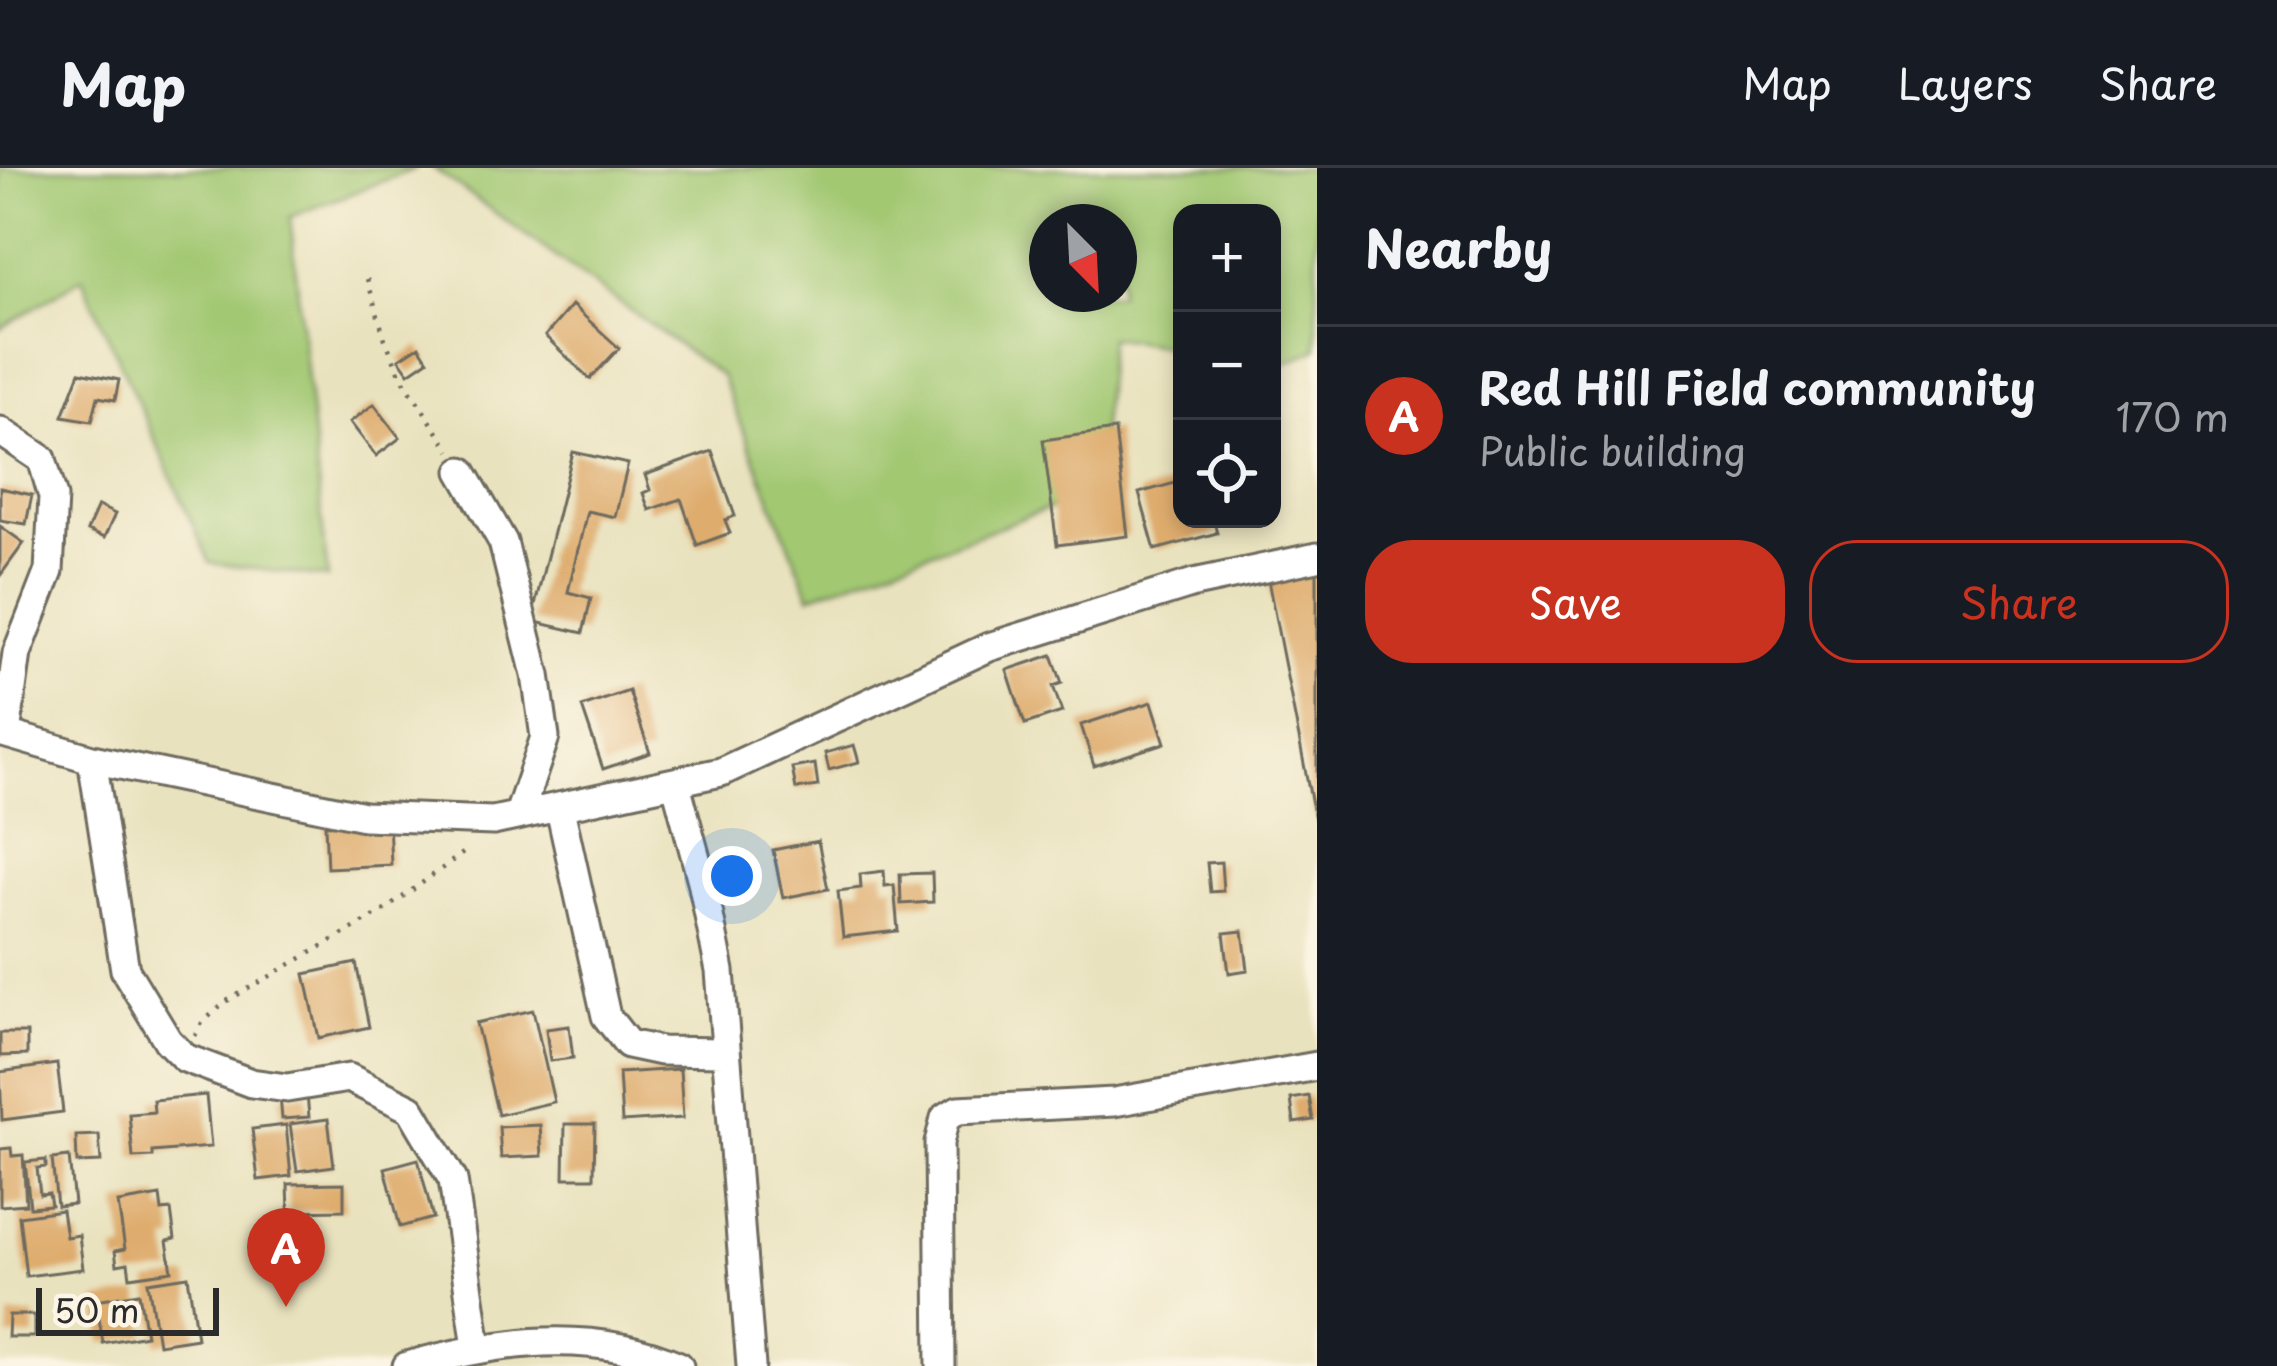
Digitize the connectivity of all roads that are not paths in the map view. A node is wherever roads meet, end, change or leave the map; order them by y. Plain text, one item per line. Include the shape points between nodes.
1 (0, 431) edge
2 (462, 471) road end
3 (1317, 557) edge
4 (3, 732) edge
5 (92, 760) junction
6 (676, 784) junction
7 (560, 809) junction
8 (519, 814) junction
9 (724, 1052) junction
10 (1317, 1066) edge
11 (477, 1347) junction
12 (407, 1366) edge
13 (679, 1366) edge
14 (751, 1366) edge
15 (941, 1366) edge

1 - 4 street via 42,459 53,496 49,571 17,653
2 - 8 street via 503,542 536,675 545,737
3 - 6 street via 1194,583 989,647 721,772
4 - 5 street
5 - 8 street via 364,816
5 - 11 street via 125,970 168,1041 185,1058 251,1083 286,1088 349,1078 411,1109 453,1180
6 - 7 street
6 - 9 street via 720,971
7 - 8 street
7 - 9 street via 606,1016 628,1044
9 - 14 street
10 - 15 street via 1114,1102 958,1110 945,1118
11 - 12 street
11 - 13 street via 589,1340

